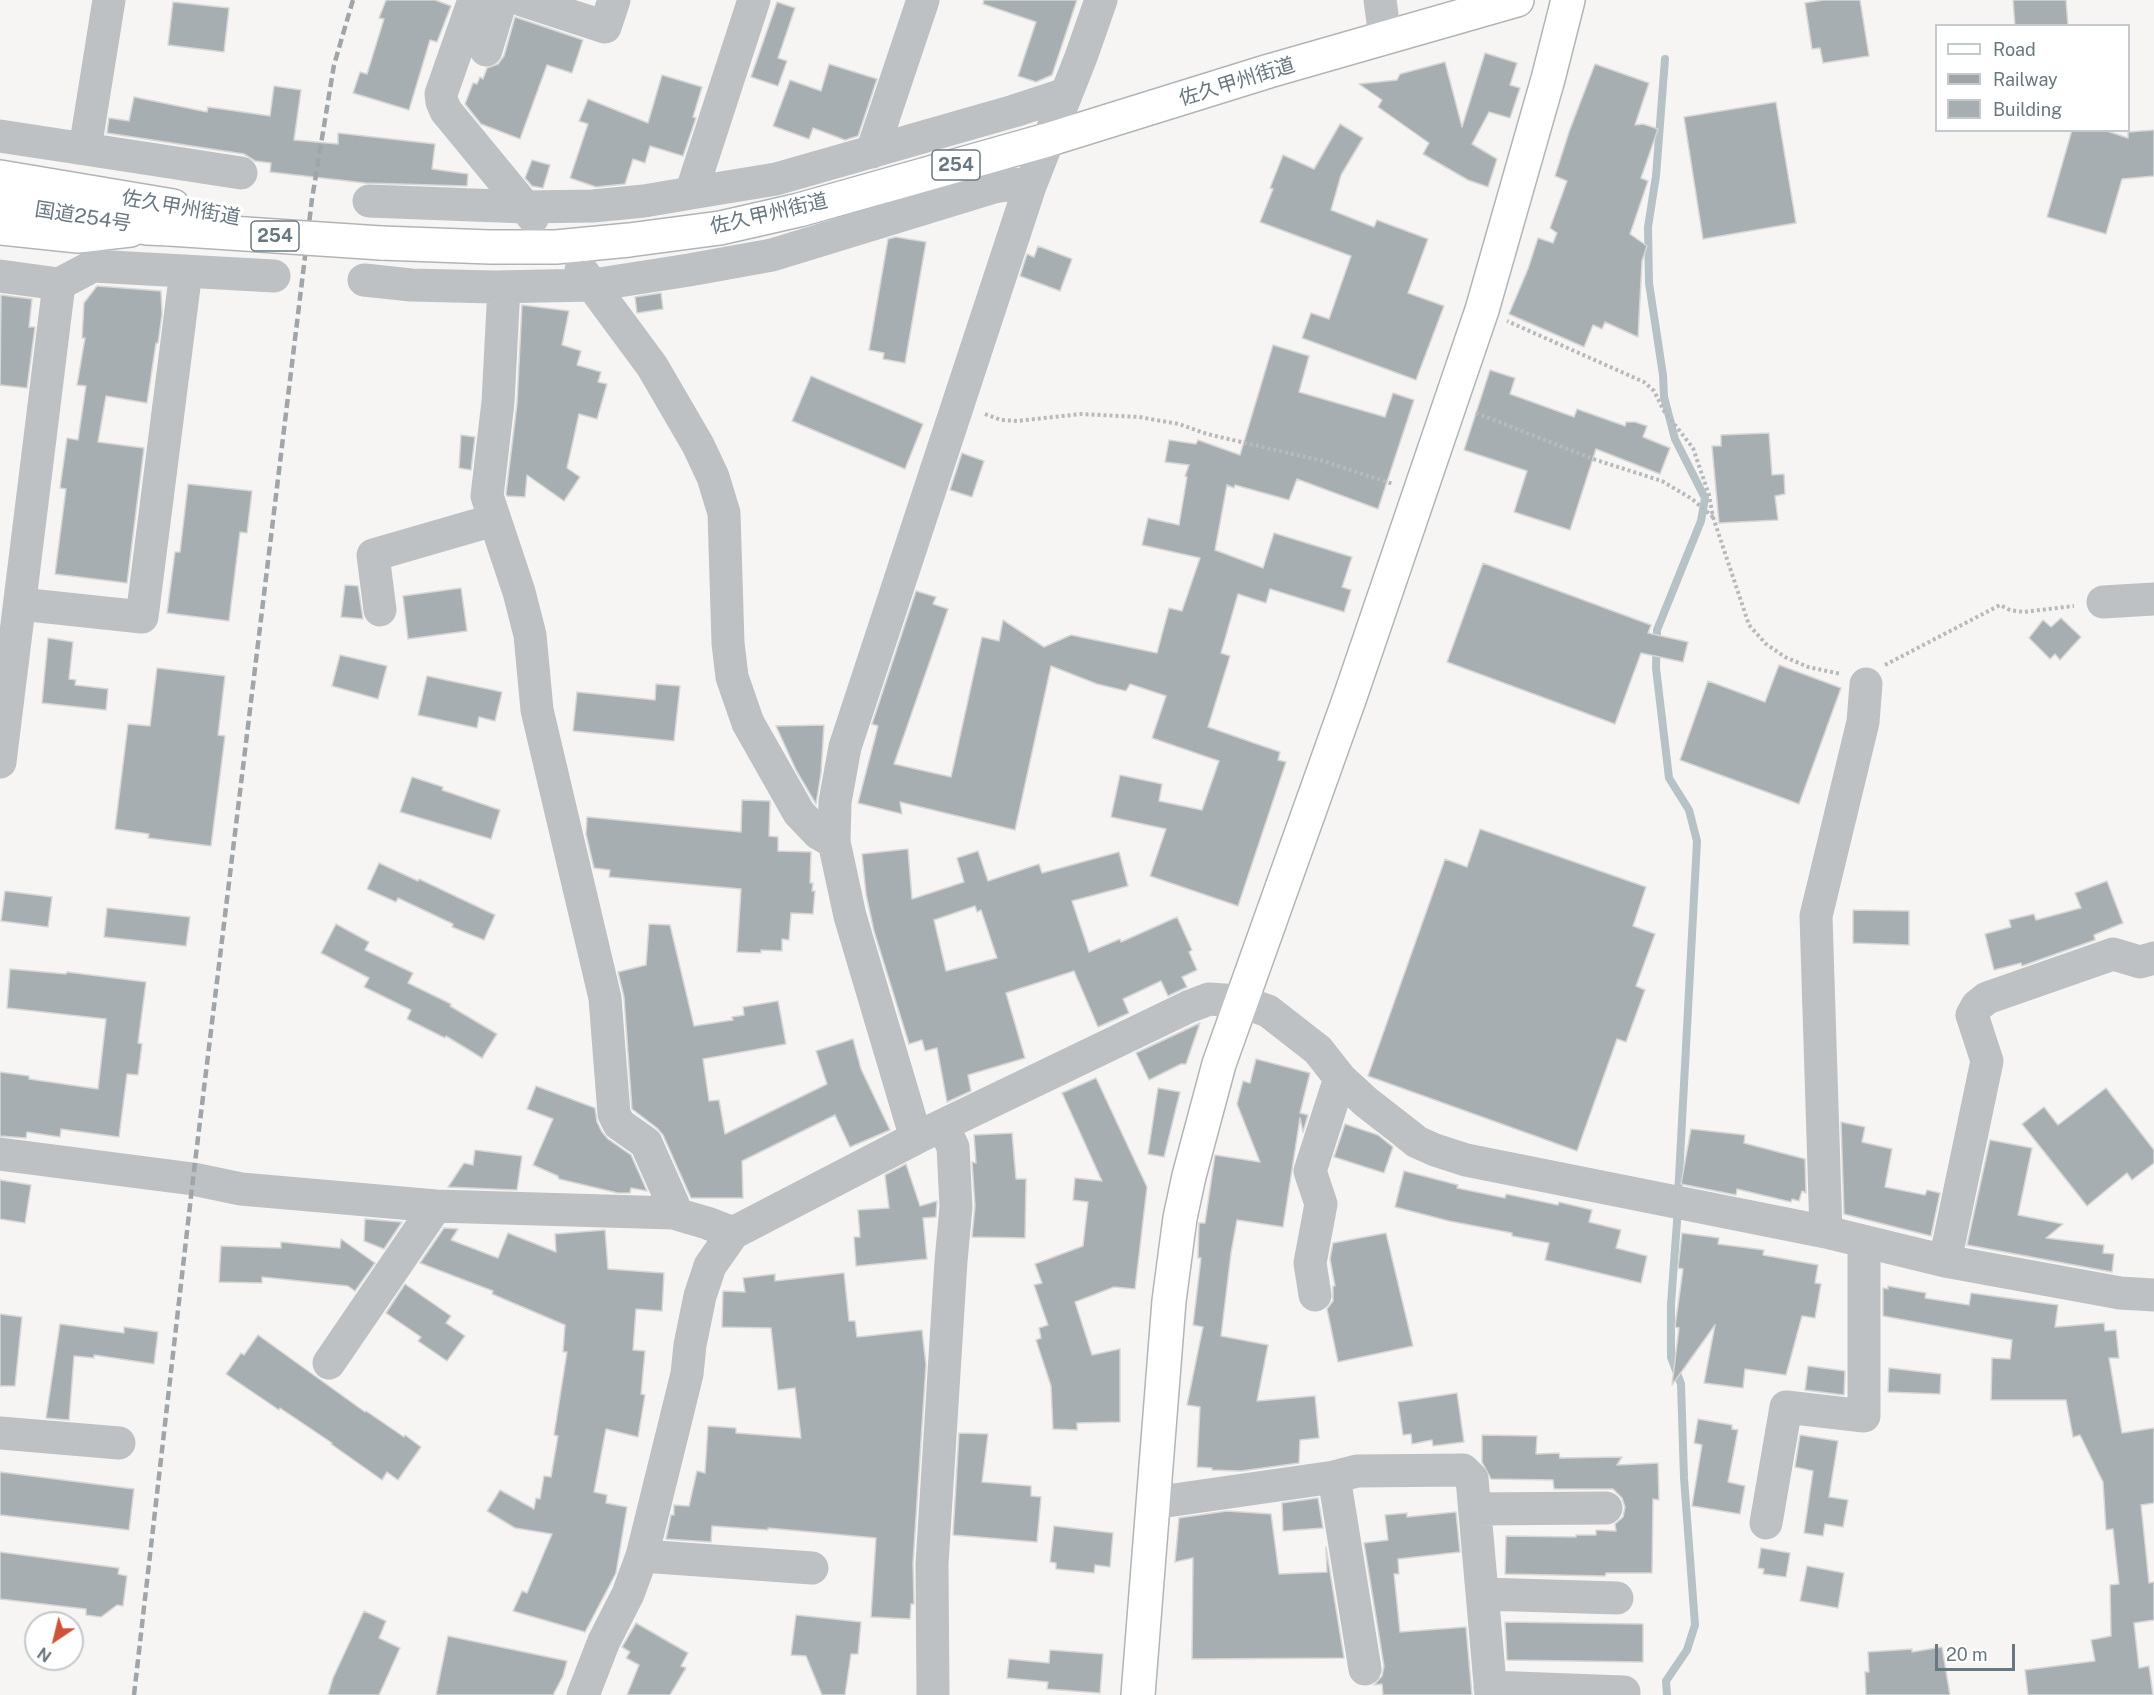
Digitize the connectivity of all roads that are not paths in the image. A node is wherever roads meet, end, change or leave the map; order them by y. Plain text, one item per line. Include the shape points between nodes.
1 (109, 0) edge
2 (474, 0) edge
3 (501, 0) edge
4 (522, 0) edge
5 (614, 0) edge
6 (754, 0) edge
7 (923, 0) edge
8 (1101, 0) edge
9 (1380, 0) edge
10 (1517, 0) edge
11 (1568, 0) edge
12 (1385, 38) junction
13 (486, 50) dead end
14 (1066, 94) junction
15 (0, 136) edge
16 (1047, 140) junction
17 (85, 149) junction
18 (872, 152) junction
19 (240, 172) dead end
20 (0, 177) edge
21 (1030, 186) junction
22 (691, 193) junction
23 (369, 201) dead end
24 (0, 203) edge
25 (531, 214) junction
26 (163, 221) junction
27 (0, 228) edge
28 (186, 271) junction
29 (0, 276) edge
30 (274, 276) dead end
31 (586, 277) junction
32 (364, 280) dead end
33 (59, 284) junction
34 (504, 287) junction
35 (494, 520) junction
36 (2154, 599) edge
37 (2103, 602) road end
38 (20, 604) junction
39 (380, 610) dead end
40 (8, 637) edge
41 (1865, 676) road end
42 (0, 762) edge
43 (834, 842) junction
44 (2154, 958) edge
45 (1240, 1001) junction
46 (1340, 1078) junction
47 (930, 1132) junction
48 (0, 1154) edge
49 (436, 1206) junction
50 (673, 1213) junction
51 (1826, 1232) junction
52 (733, 1233) junction
53 (1864, 1242) junction
54 (1945, 1261) junction
55 (1315, 1295) dead end
56 (2154, 1295) edge
57 (329, 1364) dead end
58 (0, 1433) edge
59 (119, 1443) dead end
60 (1334, 1477) junction
61 (1153, 1503) junction
62 (1606, 1508) dead end
63 (1475, 1509) junction
64 (1766, 1523) dead end
65 (642, 1556) junction
66 (812, 1568) dead end
67 (1483, 1594) junction
68 (1617, 1598) dead end
69 (1365, 1669) dead end
70 (1491, 1691) edge
71 (1624, 1692) dead end
72 (583, 1695) edge
73 (933, 1695) edge
74 (1138, 1695) edge

1 - 17 street
2 - 25 street via 441,94 442,102
3 - 13 street
4 - 5 street via 605,27
6 - 22 street
7 - 18 street
8 - 14 street
9 - 12 street
10 - 12 main road, 佐久甲州街道 / 254
11 - 45 main road via 1482,310 1297,848
12 - 16 main road, 佐久甲州街道 / 254
14 - 16 street
14 - 18 street
15 - 17 street
16 - 21 street
16 - 26 main road, 佐久甲州街道 / 254, bridge via 799,210 720,228 556,247 381,243
17 - 19 street
18 - 22 street via 776,179
20 - 26 main road, 佐久甲州街道 / 254
21 - 31 street via 994,187 772,255 689,270
21 - 43 street via 845,747 835,802
22 - 25 street
23 - 25 street
24 - 26 main road, 国道254号 / 254
26 - 27 main road via 78,236
28 - 30 street
28 - 33 street via 93,266
28 - 38 street via 142,617
29 - 33 street
31 - 34 street
31 - 43 street via 652,366 713,477 724,513 732,677 748,723 799,813 818,833
32 - 34 street
33 - 38 street
34 - 35 street via 498,402 487,496
35 - 39 street via 373,555
35 - 50 street via 531,635 537,710 605,998 614,1114 619,1124 646,1143 673,1204
36 - 37 street
38 - 40 street
40 - 42 street
41 - 51 street via 1863,722 1816,916
43 - 47 street via 850,916
44 - 54 street via 2140,962 2113,954 1987,998 1977,1006 1972,1016 1987,1061
45 - 46 street via 1268,1011 1291,1028 1318,1050
45 - 47 street via 1209,999 1188,1007
45 - 61 main road via 1219,1064 1180,1218 1169,1301
46 - 51 street via 1417,1142 1466,1160
46 - 55 street via 1310,1171 1321,1204 1310,1263
47 - 52 street
47 - 73 street via 953,1147 956,1207 932,1564
48 - 49 street via 242,1189
49 - 50 street
49 - 57 street
50 - 52 street
51 - 53 street
52 - 65 street via 710,1266 700,1296 687,1374
53 - 54 street
53 - 64 street via 1864,1416 1786,1407
54 - 56 street via 2120,1293
58 - 59 street
60 - 61 street
60 - 63 street via 1357,1471 1463,1470 1472,1479
60 - 69 street
61 - 74 main road
62 - 63 street
63 - 67 street
65 - 66 street
65 - 72 street
67 - 68 street
67 - 70 street
70 - 71 street

